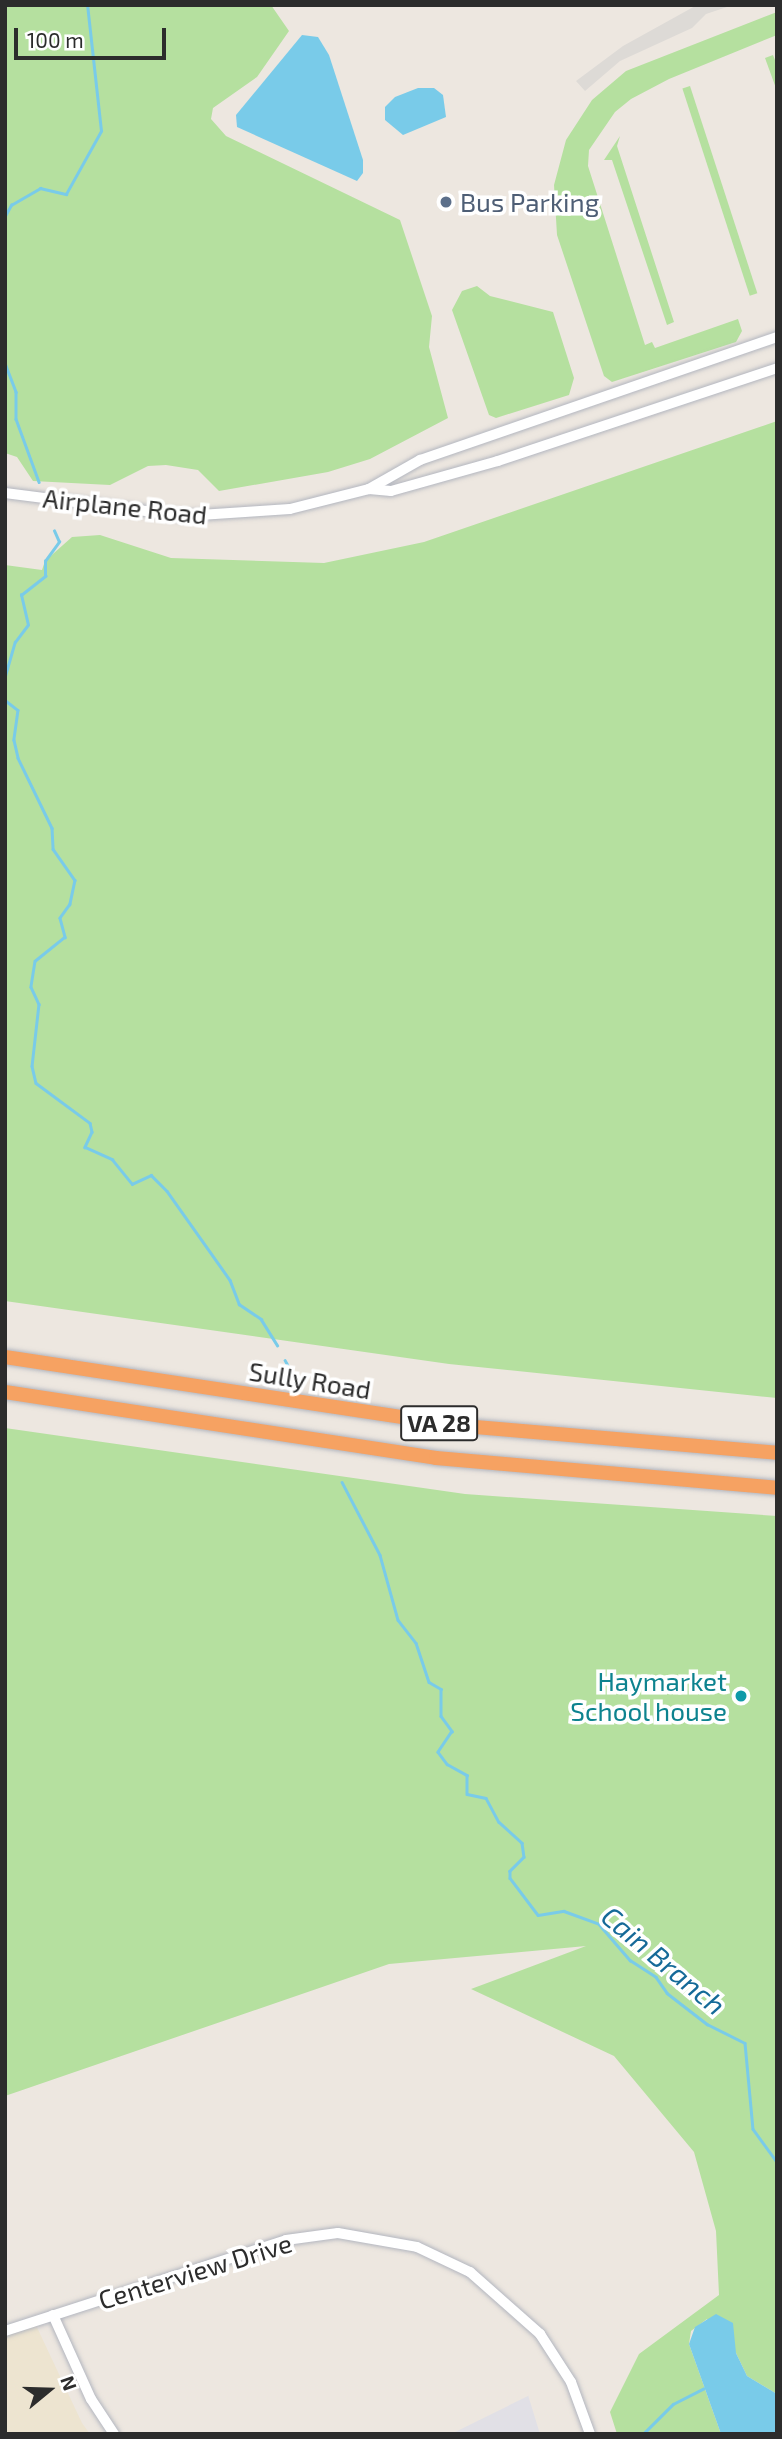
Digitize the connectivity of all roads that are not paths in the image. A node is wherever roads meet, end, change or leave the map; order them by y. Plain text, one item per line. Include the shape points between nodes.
1 (777, 337) edge
2 (777, 368) edge
3 (369, 489) junction
4 (5, 493) edge
5 (5, 1357) edge
6 (5, 1392) edge
7 (777, 1452) edge
8 (777, 1488) edge
9 (53, 2315) junction
10 (5, 2331) edge
11 (114, 2434) edge
12 (590, 2434) edge

1 - 3 street, Airplane Road via 420,460
2 - 3 street, Airplane Road via 490,463 391,491
3 - 4 street, Airplane Road via 290,509 219,516 149,514
5 - 7 highway, Sully Road / VA 28 via 452,1425
6 - 8 highway, VA 28 via 436,1458
9 - 10 street, Centerview Drive
9 - 11 street via 91,2399
9 - 12 street, Centerview Drive via 286,2240 338,2233 416,2246 470,2272 540,2334 572,2382

